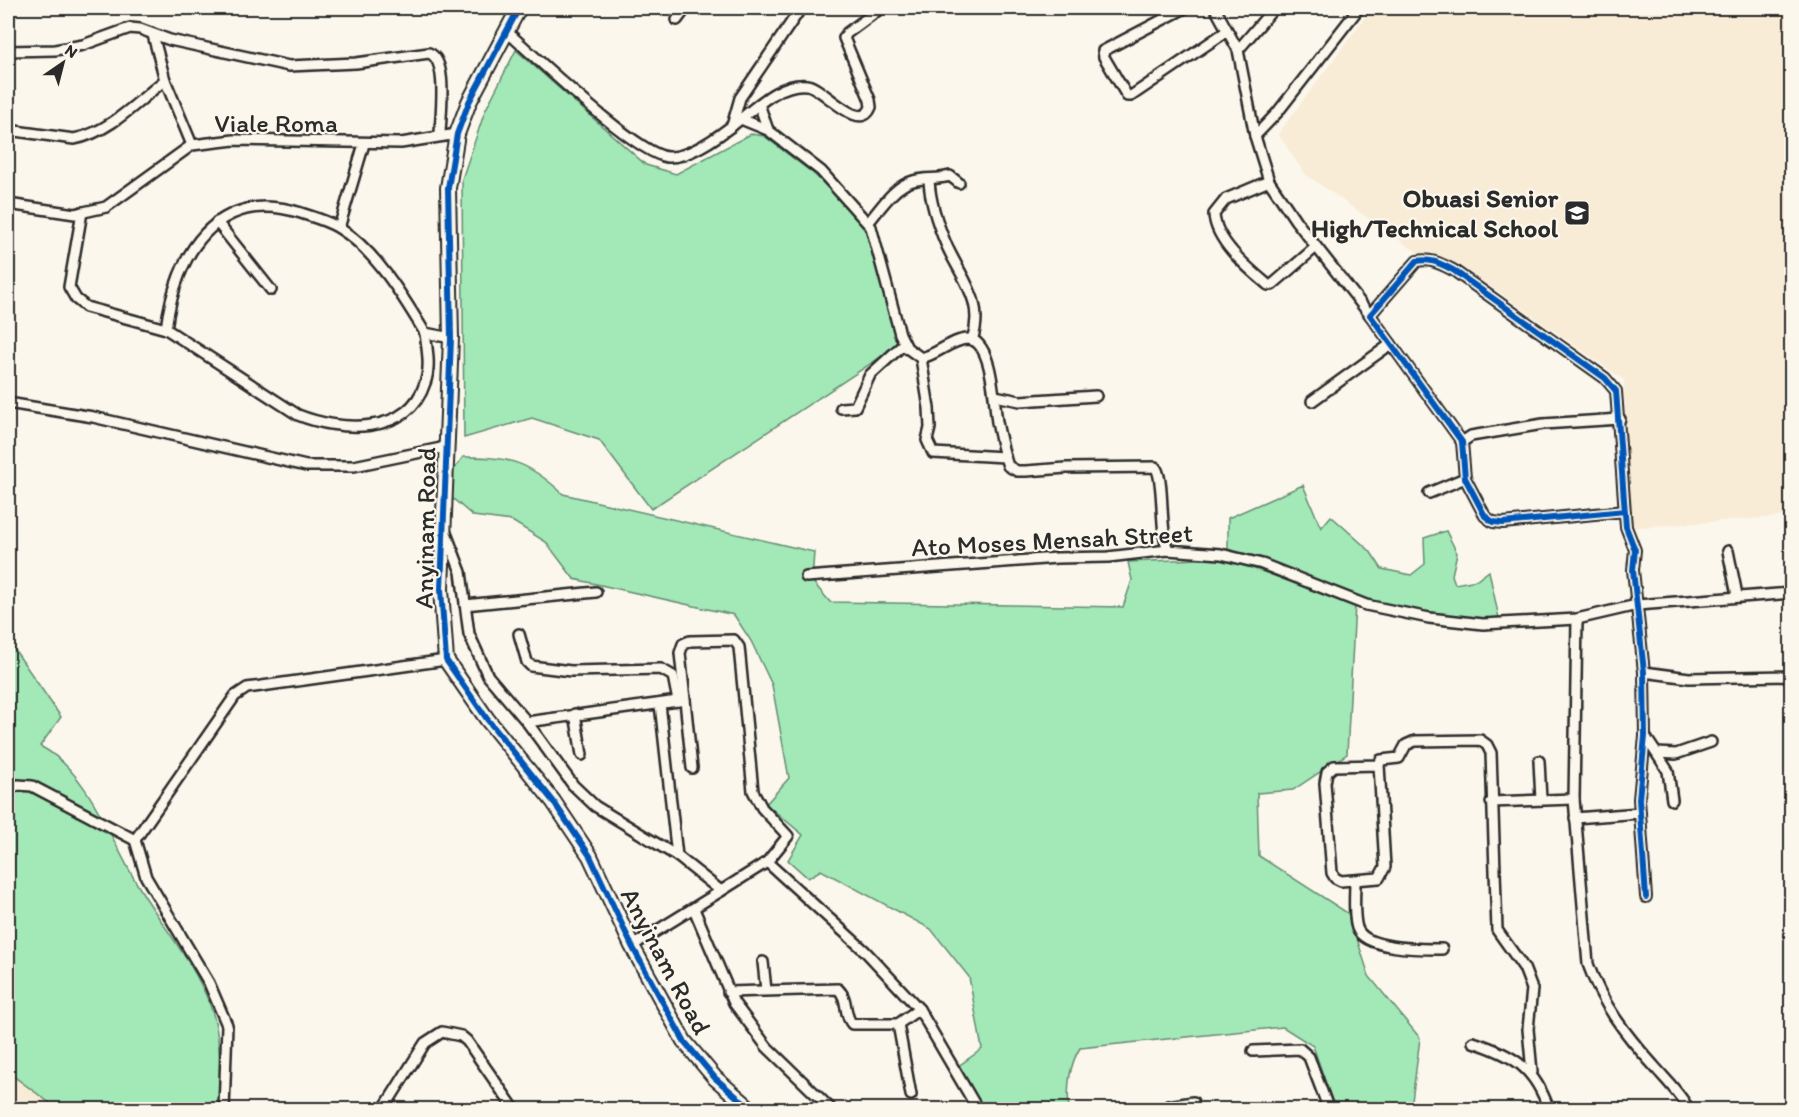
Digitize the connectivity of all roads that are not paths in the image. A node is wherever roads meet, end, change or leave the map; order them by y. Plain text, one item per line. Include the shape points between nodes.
1 (519, 8) edge
2 (686, 8) edge
3 (801, 8) edge
4 (881, 8) edge
5 (1185, 8) edge
6 (1215, 8) edge
7 (1274, 8) edge
8 (1359, 8) edge
9 (677, 20) dead end
10 (506, 31) junction
11 (1227, 31) junction
12 (153, 35) junction
13 (1238, 50) junction
14 (8, 51) edge
15 (165, 80) junction
16 (759, 104) junction
17 (741, 119) junction
18 (732, 126) junction
19 (8, 130) edge
20 (768, 130) junction
21 (458, 134) junction
22 (440, 136) junction
23 (1255, 136) junction
24 (364, 144) junction
25 (192, 145) junction
26 (929, 180) junction
27 (1269, 181) junction
28 (959, 183) dead end
29 (8, 204) edge
30 (82, 212) junction
31 (217, 222) junction
32 (868, 223) junction
33 (339, 228) junction
34 (1316, 247) junction
35 (271, 290) dead end
36 (1370, 315) junction
37 (166, 329) junction
38 (425, 333) junction
39 (451, 338) junction
40 (972, 340) junction
41 (904, 344) junction
42 (1391, 344) junction
43 (921, 358) junction
44 (995, 396) junction
45 (1096, 396) dead end
46 (1312, 401) dead end
47 (8, 403) edge
48 (841, 408) dead end
49 (1620, 419) junction
50 (1462, 442) junction
51 (446, 447) junction
52 (1005, 457) junction
53 (1466, 478) junction
54 (1429, 493) dead end
55 (1625, 511) junction
56 (442, 523) junction
57 (1168, 550) junction
58 (1728, 551) dead end
59 (806, 577) dead end
60 (596, 592) dead end
61 (1791, 593) edge
62 (1737, 595) junction
63 (465, 605) junction
64 (1637, 605) junction
65 (1577, 619) junction
66 (519, 634) dead end
67 (446, 660) junction
68 (1644, 672) junction
69 (1791, 676) edge
70 (682, 701) junction
71 (660, 704) junction
72 (575, 714) junction
73 (527, 722) junction
74 (1646, 736) junction
75 (1711, 742) dead end
76 (1657, 753) junction
77 (582, 754) dead end
78 (1539, 761) dead end
79 (1379, 765) junction
80 (692, 768) dead end
81 (8, 790) edge
82 (1574, 799) junction
83 (1541, 800) junction
84 (1672, 800) dead end
85 (1491, 801) junction
86 (1640, 813) junction
87 (1575, 818) junction
88 (135, 840) junction
89 (677, 856) junction
90 (767, 862) junction
91 (1355, 881) junction
92 (721, 891) junction
93 (1646, 897) dead end
94 (694, 909) junction
95 (632, 946) junction
96 (1442, 949) dead end
97 (764, 962) dead end
98 (766, 990) junction
99 (728, 992) junction
100 (919, 1009) junction
101 (898, 1024) junction
102 (1473, 1042) dead end
103 (1253, 1051) dead end
104 (1532, 1072) junction
105 (911, 1095) dead end
106 (1193, 1102) dead end
107 (224, 1110) edge
108 (383, 1110) edge
109 (515, 1110) edge
110 (752, 1110) edge
111 (832, 1110) edge
112 (978, 1110) edge
113 (1165, 1110) edge
114 (1329, 1110) edge
115 (1549, 1110) edge
116 (1689, 1110) edge

1 - 10 street, Anyinam Road
2 - 9 street
3 - 18 street via 740,98
4 - 16 street via 844,38 870,100 866,114 860,116 844,110 818,88 808,85 790,87
5 - 11 street via 1103,51 1127,96
6 - 11 street
7 - 13 street
8 - 23 street
10 - 18 street via 617,127 656,153 680,155
10 - 21 street, Anyinam Road via 469,102
11 - 13 street
12 - 14 street via 130,28 83,45
12 - 15 street
12 - 22 street via 289,66 433,54 441,67
13 - 23 street
15 - 19 street via 85,137
15 - 25 street
16 - 17 street
16 - 20 street
17 - 18 street
17 - 20 street
20 - 32 street via 821,171
21 - 22 street, Viale Roma
21 - 39 street, Anyinam Road via 448,188
22 - 24 street, Viale Roma
23 - 27 street
24 - 25 street, Viale Roma via 234,140
24 - 33 street
25 - 30 street, Viale Roma via 106,207
26 - 28 street via 950,176
26 - 32 street via 904,185
26 - 40 street via 930,196 946,245 975,296
27 - 34 street
27 - 34 street via 1226,199 1214,214 1217,227 1238,260 1272,285
29 - 30 street, Viale Roma
30 - 37 street via 69,287 76,299 86,307
31 - 33 street via 238,210 259,206 289,209
31 - 35 street
31 - 37 street via 185,259 171,298
32 - 41 street via 875,234
33 - 38 street via 382,268
34 - 36 street
36 - 42 street
36 - 49 street via 1417,261 1440,263 1493,296 1605,378 1616,391
37 - 38 street via 298,415 318,423 358,428 393,418 418,399 426,383 428,365
38 - 39 street
39 - 51 street, Anyinam Road
40 - 43 street via 960,341
40 - 44 street via 986,359
41 - 43 street
41 - 48 street via 870,375 855,407
42 - 46 street
42 - 50 street
43 - 52 street via 929,408 927,440 933,453
44 - 45 street via 1020,401
44 - 52 street
47 - 51 street via 93,417 306,466 354,466
49 - 50 street via 1543,424 1471,436
49 - 55 street
50 - 53 street
51 - 56 street, Anyinam Road
52 - 57 street via 1008,466 1017,471 1155,467 1160,477 1163,537
53 - 54 street
53 - 55 street via 1485,516 1493,522
55 - 64 street via 1626,527 1635,550
56 - 63 street via 458,563
56 - 67 street, Anyinam Road
57 - 59 street, Ato Moses Mensah Street
57 - 65 street, Ato Moses Mensah Street via 1251,561 1366,604 1429,618 1483,624
58 - 62 street
60 - 63 street
61 - 62 street, Ato Moses Mensah Street
62 - 64 street, Ato Moses Mensah Street
63 - 73 street via 469,634 488,676
64 - 65 street, Ato Moses Mensah Street
64 - 68 street
65 - 82 street
66 - 70 street via 531,666 572,671 661,669 673,676
67 - 88 street via 247,688 235,696
67 - 95 street, Anyinam Road via 590,856
68 - 69 street via 1689,678
68 - 74 street
70 - 71 street
70 - 80 street
70 - 90 street via 683,644 690,640 737,642 753,791 762,808 788,836
71 - 72 street
71 - 89 street
72 - 73 street
72 - 77 street
73 - 89 street via 573,785 595,807
74 - 76 street
74 - 86 street
75 - 76 street via 1676,754
76 - 84 street via 1668,771
78 - 83 street
79 - 85 street via 1384,759 1399,758 1410,742 1480,740 1491,753
79 - 91 street via 1385,867 1378,878
79 - 91 street via 1335,766 1327,772 1332,873 1341,881
81 - 88 street via 18,785 32,786
82 - 83 street
82 - 87 street
83 - 85 street
85 - 104 street via 1497,930 1524,968 1532,989 1528,1029
86 - 87 street
86 - 93 street
87 - 116 street via 1588,964 1594,982 1615,1020 1675,1088
88 - 107 street via 146,877 209,983 227,1025
89 - 92 street
90 - 92 street
90 - 100 street via 865,951
91 - 96 street via 1357,927 1362,935 1403,948
92 - 94 street
94 - 95 street
94 - 99 street
95 - 110 street, Anyinam Road via 684,1041 715,1078
97 - 98 street
98 - 99 street
98 - 101 street via 838,989 852,1024
99 - 111 street via 767,1047
100 - 101 street
100 - 112 street
101 - 105 street
102 - 104 street
103 - 114 street via 1300,1049 1309,1057
104 - 115 street
106 - 113 street via 1168,1106
108 - 109 street via 426,1043 442,1032 467,1041

